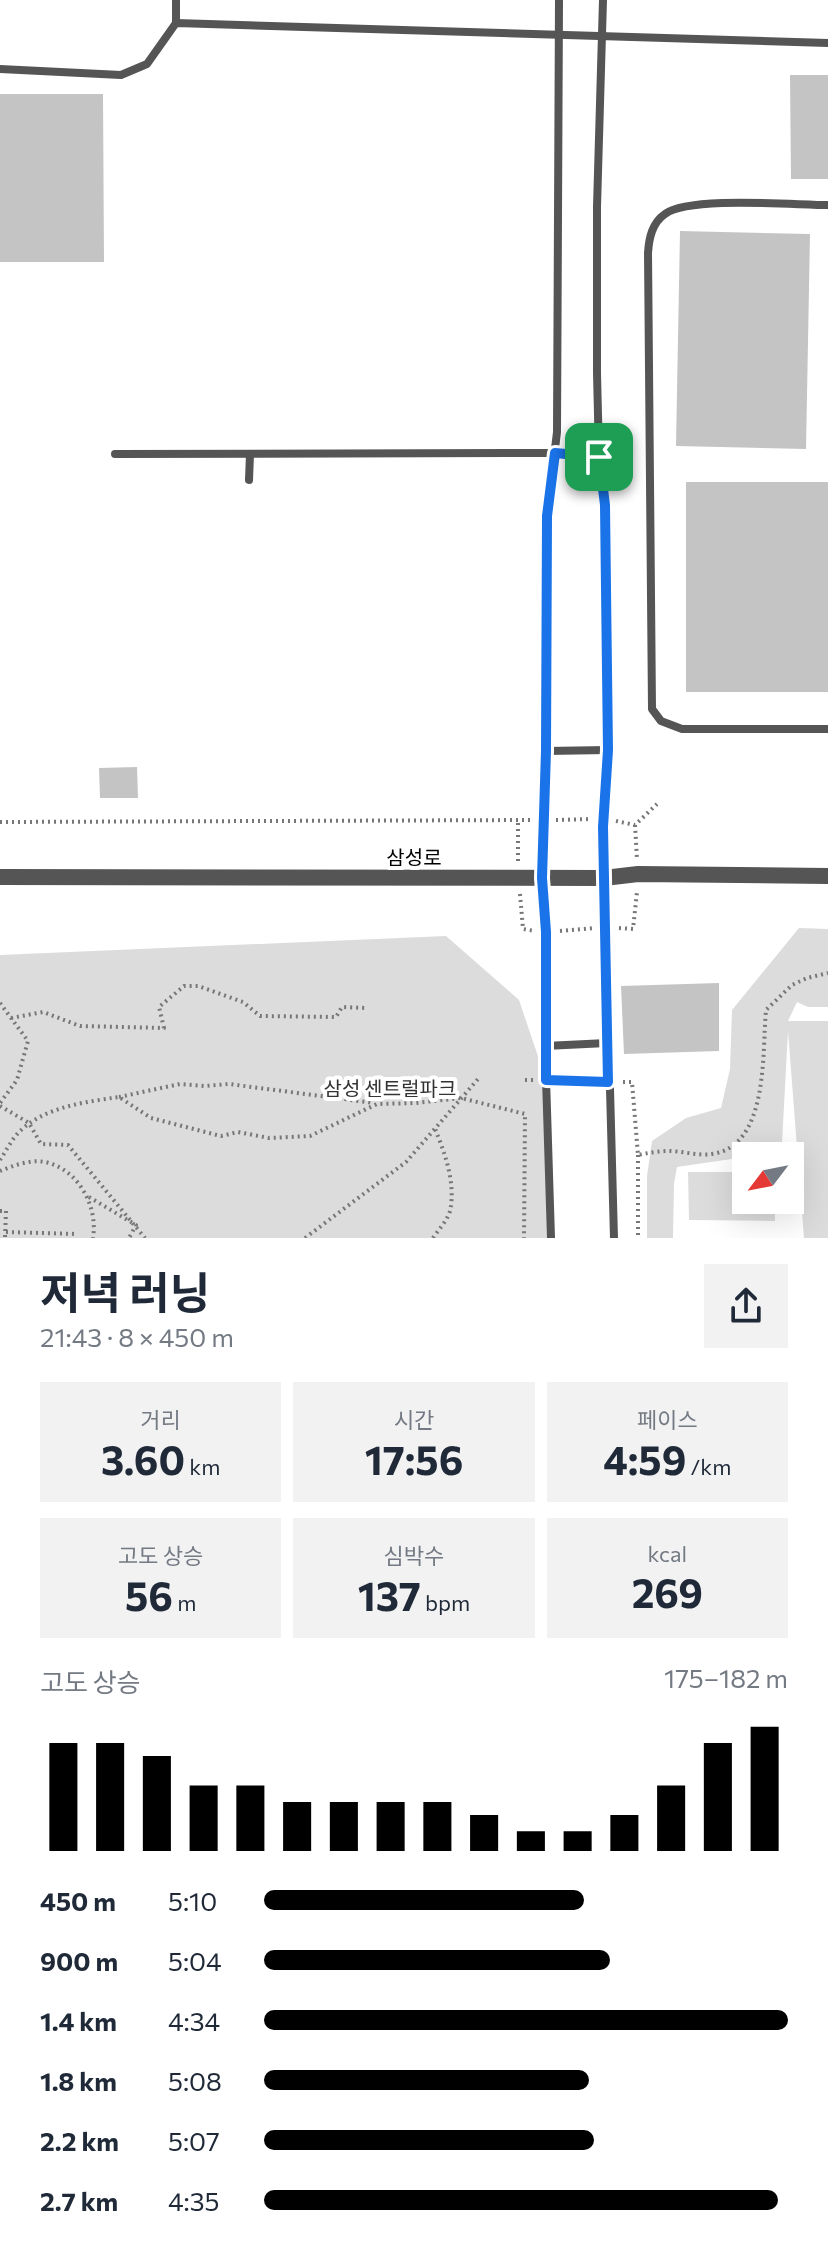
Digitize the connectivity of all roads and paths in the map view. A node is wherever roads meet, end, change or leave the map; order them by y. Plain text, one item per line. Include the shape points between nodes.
1 (176, 0) edge
2 (559, 0) edge
3 (603, 0) edge
4 (176, 23) junction
5 (560, 34) junction
6 (603, 37) junction
7 (828, 43) edge
8 (0, 69) edge
9 (828, 205) edge
10 (555, 453) junction
11 (115, 454) dead end
12 (250, 454) junction
13 (599, 457) junction
14 (249, 480) dead end
15 (828, 729) edge
16 (608, 750) junction
17 (546, 751) junction
18 (657, 804) dead end
19 (604, 818) junction
20 (544, 820) junction
21 (0, 822) edge
22 (828, 876) edge
23 (0, 877) edge
24 (542, 878) junction
25 (604, 878) junction
26 (828, 973) edge
27 (0, 1003) edge
28 (366, 1008) dead end
29 (11, 1018) junction
30 (607, 1043) junction
31 (545, 1046) junction
32 (478, 1079) dead end
33 (525, 1080) dead end
34 (546, 1080) junction
35 (608, 1082) junction
36 (119, 1097) junction
37 (461, 1098) junction
38 (377, 1104) junction
39 (0, 1105) edge
40 (29, 1123) junction
41 (435, 1129) junction
42 (638, 1155) junction
43 (0, 1160) edge
44 (0, 1171) edge
45 (87, 1196) junction
46 (0, 1211) edge
47 (136, 1225) junction
48 (78, 1234) dead end
49 (6, 1235) edge
50 (93, 1238) edge
51 (129, 1238) edge
52 (145, 1238) edge
53 (305, 1238) edge
54 (433, 1238) edge
55 (524, 1238) edge
56 (551, 1238) edge
57 (614, 1238) edge
58 (638, 1238) edge

1 - 4 lane
2 - 5 lane
3 - 6 lane
4 - 5 lane
4 - 8 lane via 147,64 121,75
5 - 6 lane
5 - 10 lane
6 - 7 lane
6 - 13 lane via 597,207
9 - 15 lane via 678,207 657,221 648,253 652,709 661,721 682,729
10 - 12 lane
10 - 13 lane
10 - 17 lane via 547,516
11 - 12 lane
12 - 14 lane
13 - 16 lane via 605,505
16 - 17 lane
16 - 19 lane
17 - 20 lane
18 - 19 path via 635,825
19 - 20 path
19 - 25 lane
20 - 21 path
20 - 24 lane
22 - 25 street, 삼성로
23 - 24 street, 삼성로
24 - 25 street, 삼성로
24 - 31 lane
25 - 30 lane
26 - 42 path via 792,985 766,1010 752,1122 737,1142 713,1154
27 - 29 path
28 - 29 path via 342,1007 336,1017 260,1016 243,1002 184,986 159,1007 164,1028 80,1026 43,1012
29 - 39 path via 28,1041 17,1080
30 - 31 lane
30 - 35 lane
31 - 34 lane
32 - 37 path
33 - 34 path
34 - 35 path
34 - 56 lane
35 - 42 path via 632,1082
35 - 57 lane
36 - 38 path via 180,1084 229,1084
36 - 38 path via 151,1118 221,1136 238,1132 269,1138 310,1136
36 - 40 path via 71,1104
37 - 38 path
37 - 41 path
37 - 55 path via 525,1114
39 - 40 path
40 - 43 path
40 - 47 path via 41,1144 68,1145
41 - 53 path via 406,1162
41 - 54 path via 451,1193 450,1210
42 - 58 path
44 - 45 path via 26,1162 50,1163 74,1179
45 - 47 path
45 - 50 path
46 - 49 path via 6,1211
47 - 51 path
47 - 52 path
48 - 49 path

